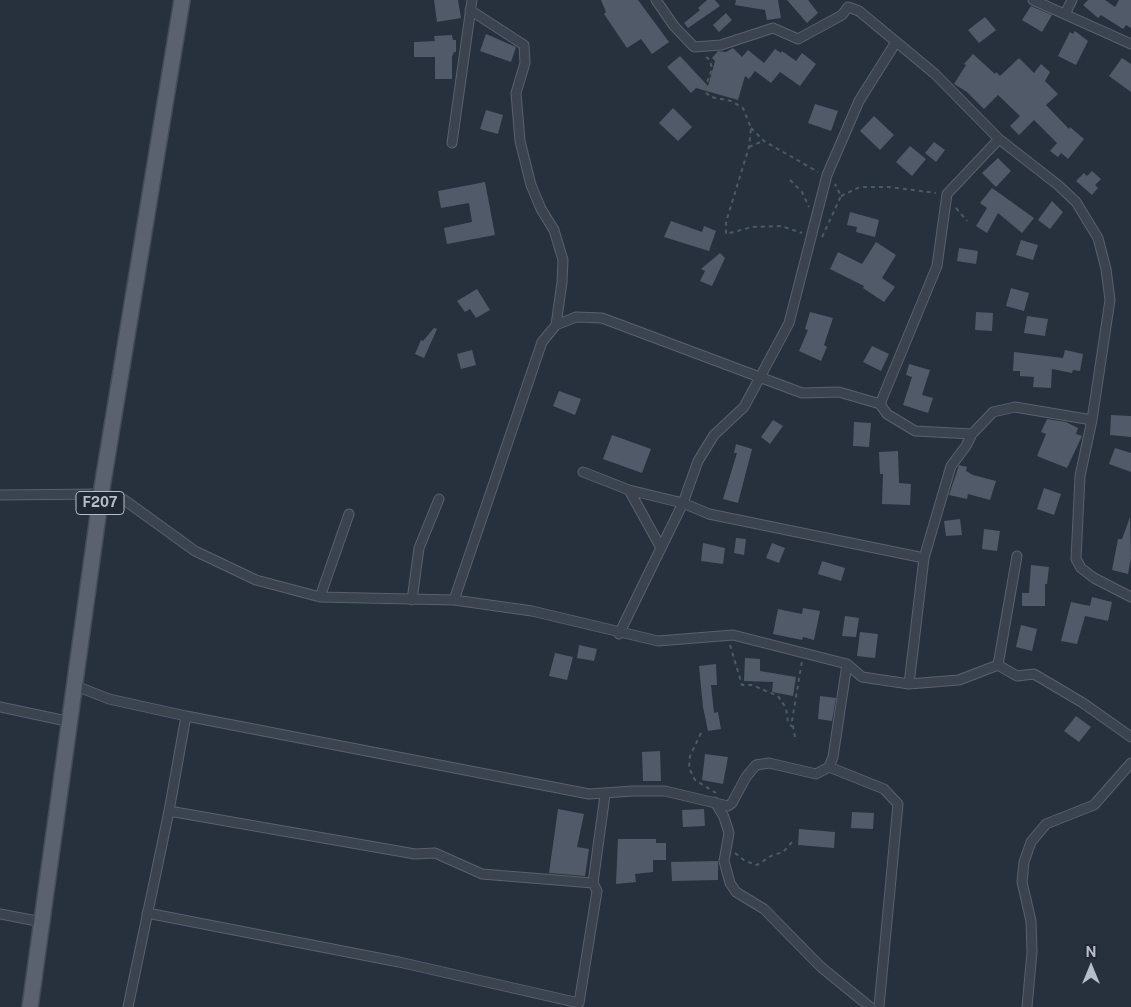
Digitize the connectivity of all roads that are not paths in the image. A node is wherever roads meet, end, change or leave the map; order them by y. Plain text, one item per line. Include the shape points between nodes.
1 (182, 0) edge
2 (472, 0) edge
3 (656, 0) edge
4 (1033, 0) edge
5 (1072, 0) edge
6 (470, 10) junction
7 (1065, 14) junction
8 (896, 42) junction
9 (1131, 44) edge
10 (999, 139) junction
11 (452, 143) dead end
12 (556, 325) junction
13 (759, 378) junction
14 (880, 404) junction
15 (1092, 420) junction
16 (972, 434) junction
17 (583, 472) dead end
18 (629, 490) junction
19 (101, 494) junction
20 (0, 495) edge
21 (439, 499) dead end
22 (683, 503) junction
23 (349, 514) dead end
24 (661, 548) junction
25 (1016, 556) dead end
26 (924, 558) junction
27 (320, 597) junction
28 (1131, 597) edge
29 (412, 600) junction
30 (454, 600) junction
31 (619, 634) junction
32 (847, 664) junction
33 (998, 665) junction
34 (909, 684) junction
35 (76, 686) junction
36 (0, 707) edge
37 (186, 716) junction
38 (71, 722) junction
39 (1131, 738) edge
40 (1131, 763) edge
41 (829, 767) junction
42 (605, 795) junction
43 (715, 802) junction
44 (169, 811) junction
45 (593, 883) junction
46 (147, 913) junction
47 (0, 914) edge
48 (42, 922) junction
49 (30, 1007) edge
50 (128, 1007) edge
51 (870, 1007) edge
52 (879, 1007) edge
53 (1027, 1007) edge

1 - 19 main road, F207
2 - 6 street
3 - 8 street via 674,26 694,46 721,45 773,28 798,39 842,15 848,6
4 - 7 street
5 - 7 street
6 - 11 street
6 - 12 street via 524,44 526,63 516,93 520,141 531,185 554,230 563,260
7 - 9 street
8 - 10 street via 935,74
8 - 13 street via 859,101 827,175 788,323
10 - 14 street via 947,194 937,266
10 - 15 street via 1076,202 1098,238 1110,300
12 - 13 street via 576,317 602,318
12 - 30 street via 542,342 532,368
13 - 14 street via 802,393 839,392
13 - 22 street via 744,406 710,442 698,461
14 - 16 street via 887,414 915,431
15 - 16 street via 1015,407 993,412
15 - 28 street via 1080,476 1076,559 1080,568 1094,578
16 - 26 street via 951,466
17 - 18 street
18 - 22 street
18 - 24 street
19 - 20 street
19 - 27 street via 123,499 195,551 256,580
19 - 35 main road, F207
21 - 29 street via 419,548
22 - 24 street
22 - 26 street via 709,514
23 - 27 street
24 - 31 street
25 - 33 street
26 - 34 street
27 - 29 street
29 - 30 street
30 - 31 street via 532,611
31 - 32 street via 658,641 746,637
32 - 34 street via 862,677
32 - 41 street
33 - 34 street via 958,680
33 - 39 street via 1017,676 1034,674
35 - 37 street via 109,699
35 - 38 main road, F207
36 - 38 street
37 - 42 street
37 - 44 street
38 - 48 main road, F207
40 - 53 street via 1094,805 1046,824 1031,842 1022,882 1031,921
41 - 43 street via 816,774 769,763 756,765 732,804 726,806
41 - 52 street via 884,788 898,804
42 - 43 street via 665,791
42 - 45 street
43 - 51 street via 729,834 724,860 736,892 764,909 821,967
44 - 45 street via 415,854 435,853 482,874
44 - 46 street
45 - 46 street via 597,891 579,1003 399,962
46 - 50 street
47 - 48 street
48 - 49 main road, F207

